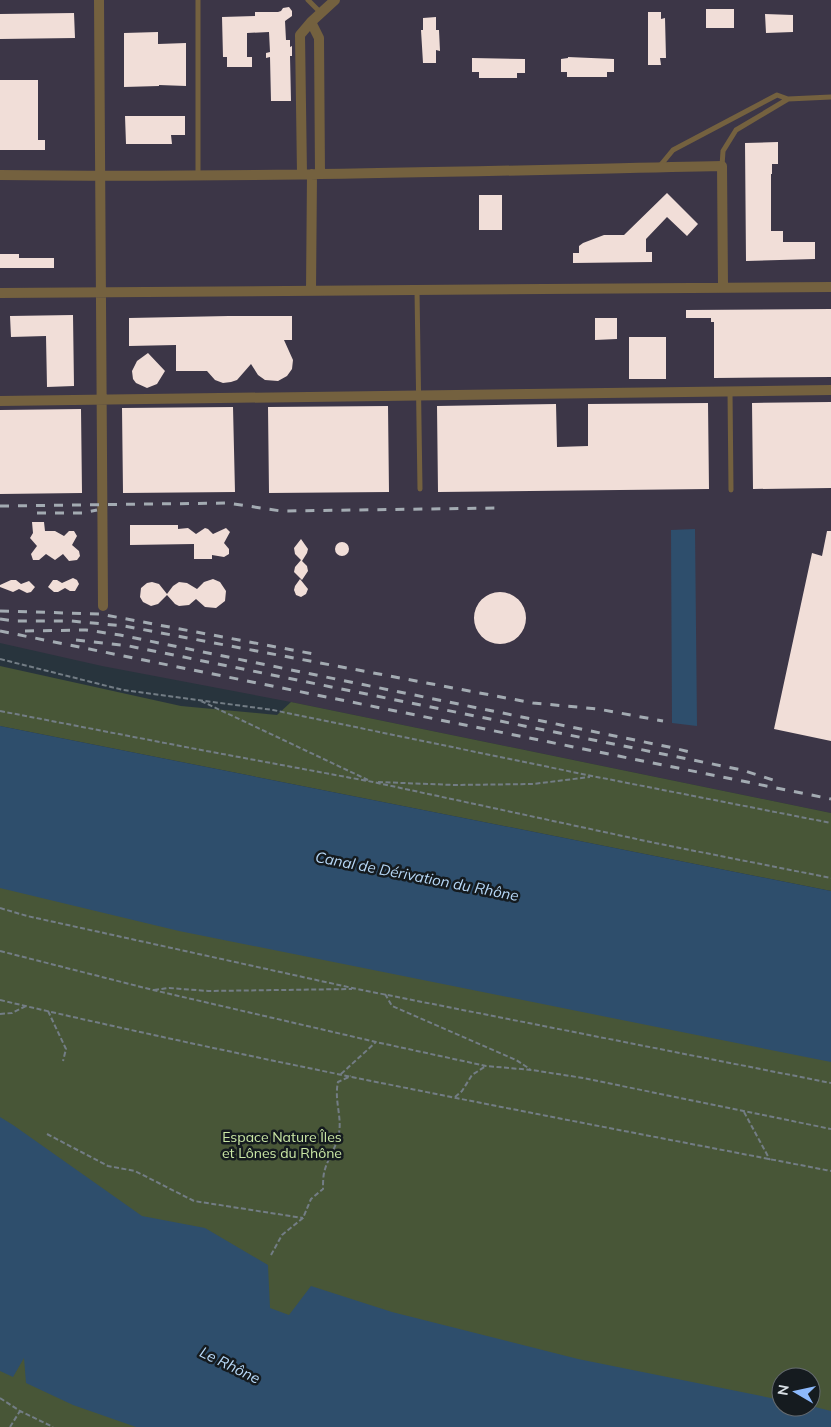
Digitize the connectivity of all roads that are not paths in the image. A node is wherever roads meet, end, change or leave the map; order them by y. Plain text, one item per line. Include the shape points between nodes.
1 (99, 0) edge
2 (198, 0) edge
3 (308, 0) edge
4 (335, 0) edge
5 (321, 13) junction
6 (311, 22) junction
7 (831, 97) edge
8 (788, 99) junction
9 (722, 166) junction
10 (658, 167) junction
11 (312, 174) junction
12 (198, 175) junction
13 (0, 176) edge
14 (99, 176) junction
15 (723, 286) junction
16 (831, 287) edge
17 (417, 290) junction
18 (100, 291) junction
19 (312, 292) junction
20 (0, 293) edge
21 (831, 390) edge
22 (730, 392) junction
23 (419, 396) junction
24 (101, 400) junction
25 (0, 401) edge
26 (420, 489) dead end
27 (731, 490) dead end
28 (102, 606) dead end

1 - 14 street
2 - 12 lane
3 - 5 lane
4 - 5 street
5 - 6 street
6 - 11 street via 319,38
6 - 11 street via 300,35
7 - 8 lane
8 - 9 lane via 736,130 723,151
8 - 10 lane via 777,95 742,113 673,150
9 - 10 street
9 - 15 street
10 - 11 street
11 - 12 street
11 - 19 street
12 - 14 street
13 - 14 street
14 - 18 street
15 - 16 street
15 - 17 street
17 - 19 street
17 - 23 lane
18 - 19 street
18 - 20 street
18 - 24 street
21 - 22 street
22 - 23 street
22 - 27 lane
23 - 24 street
23 - 26 lane
24 - 25 street
24 - 28 street

